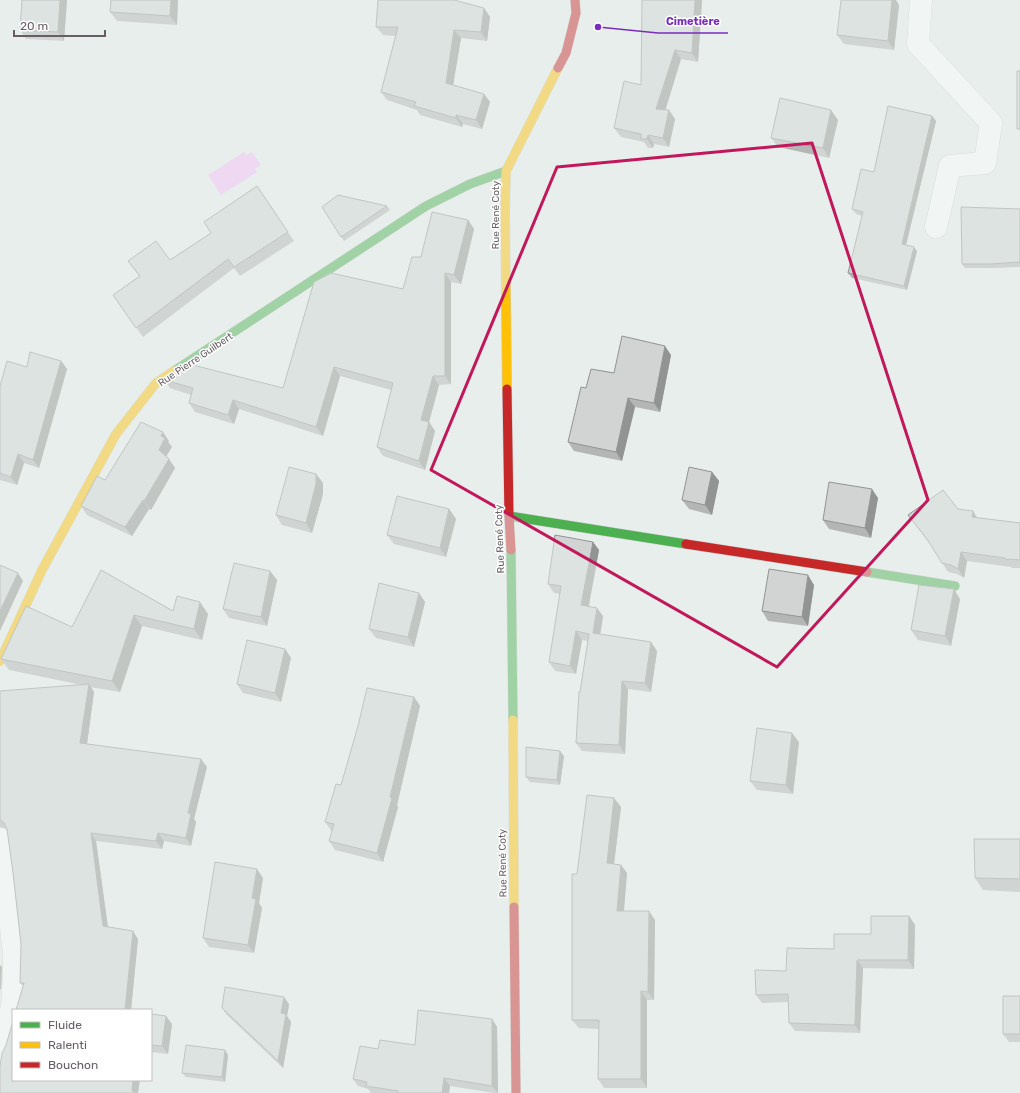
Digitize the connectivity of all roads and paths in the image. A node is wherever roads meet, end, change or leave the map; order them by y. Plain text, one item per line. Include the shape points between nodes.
1 (575, 0) edge
2 (921, 0) edge
3 (506, 171) junction
4 (936, 227) dead end
5 (509, 516) junction
6 (955, 586) dead end
7 (0, 661) edge
8 (0, 839) edge
9 (0, 1050) edge
10 (516, 1093) edge

1 - 3 street, Rue René Coty via 576,13 566,52
2 - 4 street via 918,44 991,123 985,163 950,166
3 - 5 street, Rue René Coty
3 - 7 street, Rue Pierre Guilbert via 470,184 426,206 156,383 116,434 42,570
5 - 6 street
5 - 10 street, Rue René Coty
8 - 9 street via 14,954 14,978 12,1006

